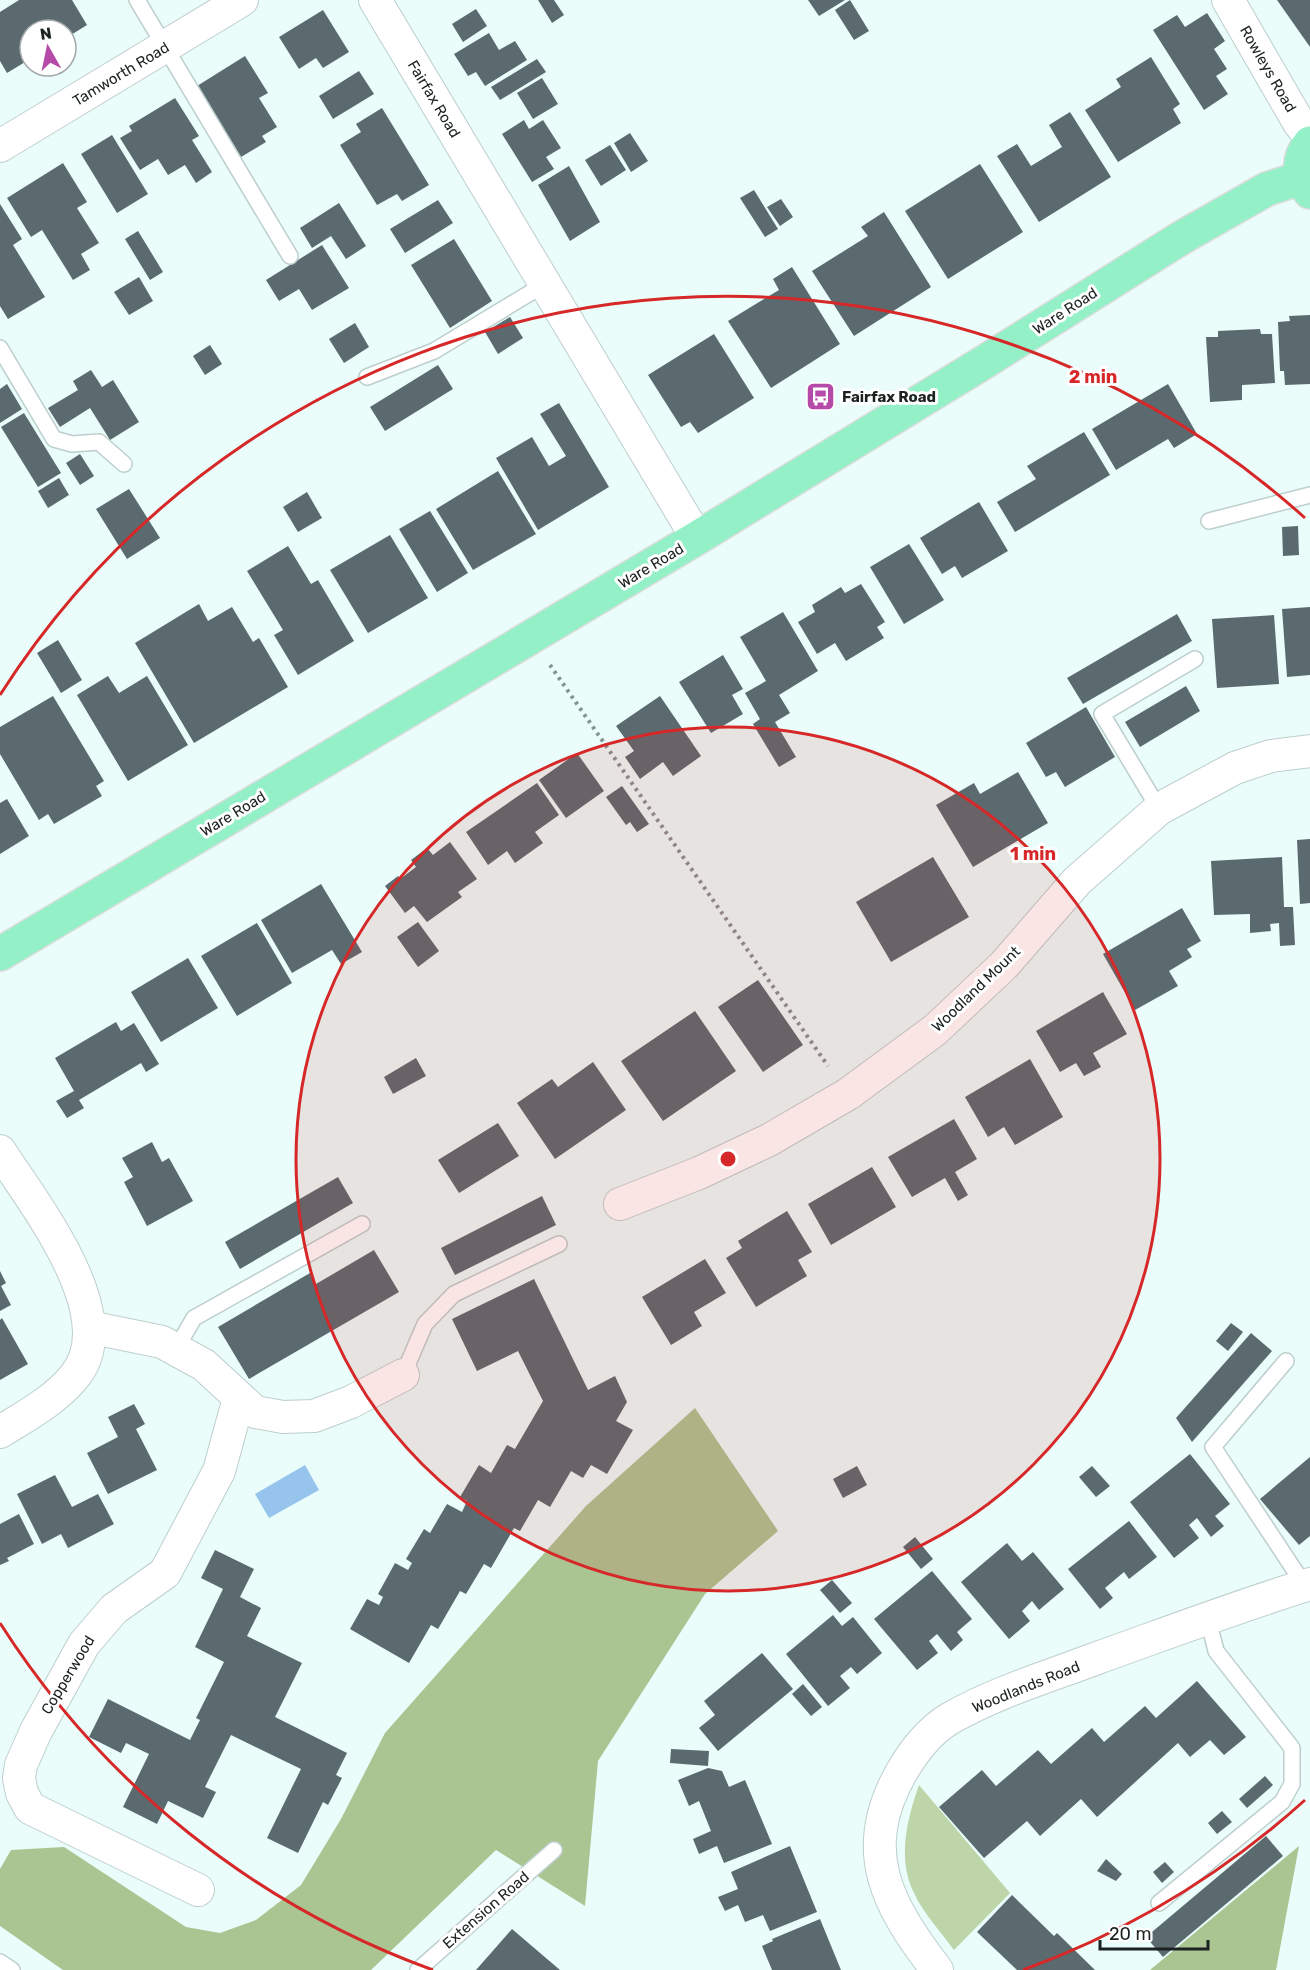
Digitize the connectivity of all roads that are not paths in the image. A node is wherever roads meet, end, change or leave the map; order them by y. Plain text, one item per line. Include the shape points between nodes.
1 (137, 0) edge
2 (242, 0) edge
3 (375, 0) edge
4 (1228, 0) edge
5 (165, 48) junction
6 (1310, 136) edge
7 (1310, 143) edge
8 (0, 146) edge
9 (1306, 185) edge
10 (290, 256) dead end
11 (545, 284) junction
12 (0, 348) edge
13 (367, 377) dead end
14 (124, 464) dead end
15 (1310, 495) edge
16 (1209, 521) dead end
17 (697, 538) junction
18 (1195, 659) dead end
19 (1310, 750) edge
20 (1159, 809) junction
21 (0, 954) edge
22 (0, 1151) edge
23 (620, 1204) dead end
24 (362, 1224) dead end
25 (558, 1244) dead end
26 (89, 1327) junction
27 (176, 1349) junction
28 (1286, 1361) dead end
29 (403, 1375) joint
30 (239, 1398) junction
31 (0, 1432) edge
32 (1308, 1585) edge
33 (1208, 1619) junction
34 (554, 1851) dead end
35 (198, 1890) dead end
36 (1158, 1902) dead end
37 (0, 1962) edge
38 (12, 1970) edge
39 (418, 1970) edge
40 (937, 1970) edge

1 - 5 lane
2 - 5 street, Tamworth Road
3 - 11 street, Fairfax Road
4 - 6 street, Rowleys Road
5 - 8 street, Tamworth Road
5 - 10 lane
7 - 9 main road via 1300,164
9 - 17 main road, Ware Road via 1267,189 1180,238
11 - 13 lane via 434,351
11 - 17 street, Fairfax Road
12 - 14 lane via 54,438 72,444 99,442
15 - 16 lane
17 - 21 main road, Ware Road
18 - 20 lane via 1102,714
19 - 20 street, Woodland Mount via 1270,756 1235,768
20 - 23 street, Woodland Mount via 1077,881 1004,965 926,1037 848,1094 769,1140
22 - 26 street via 74,1267
24 - 27 lane via 194,1318
25 - 29 lane via 454,1294 425,1324
26 - 27 street via 162,1342
26 - 31 street via 89,1350 75,1376 50,1400
27 - 30 street via 204,1365
28 - 32 lane via 1213,1447
29 - 30 street via 314,1416 282,1417 255,1412
30 - 35 street, Copperwood via 219,1471 165,1573 114,1609 84,1644 36,1731 19,1778 30,1808
32 - 33 street, Woodlands Road
33 - 36 lane via 1216,1652 1292,1748 1292,1784 1282,1802
33 - 40 street, Woodlands Road via 1005,1692 948,1720 915,1749 887,1797 880,1826 881,1857 892,1905
34 - 39 lane, Extension Road
37 - 38 lane

